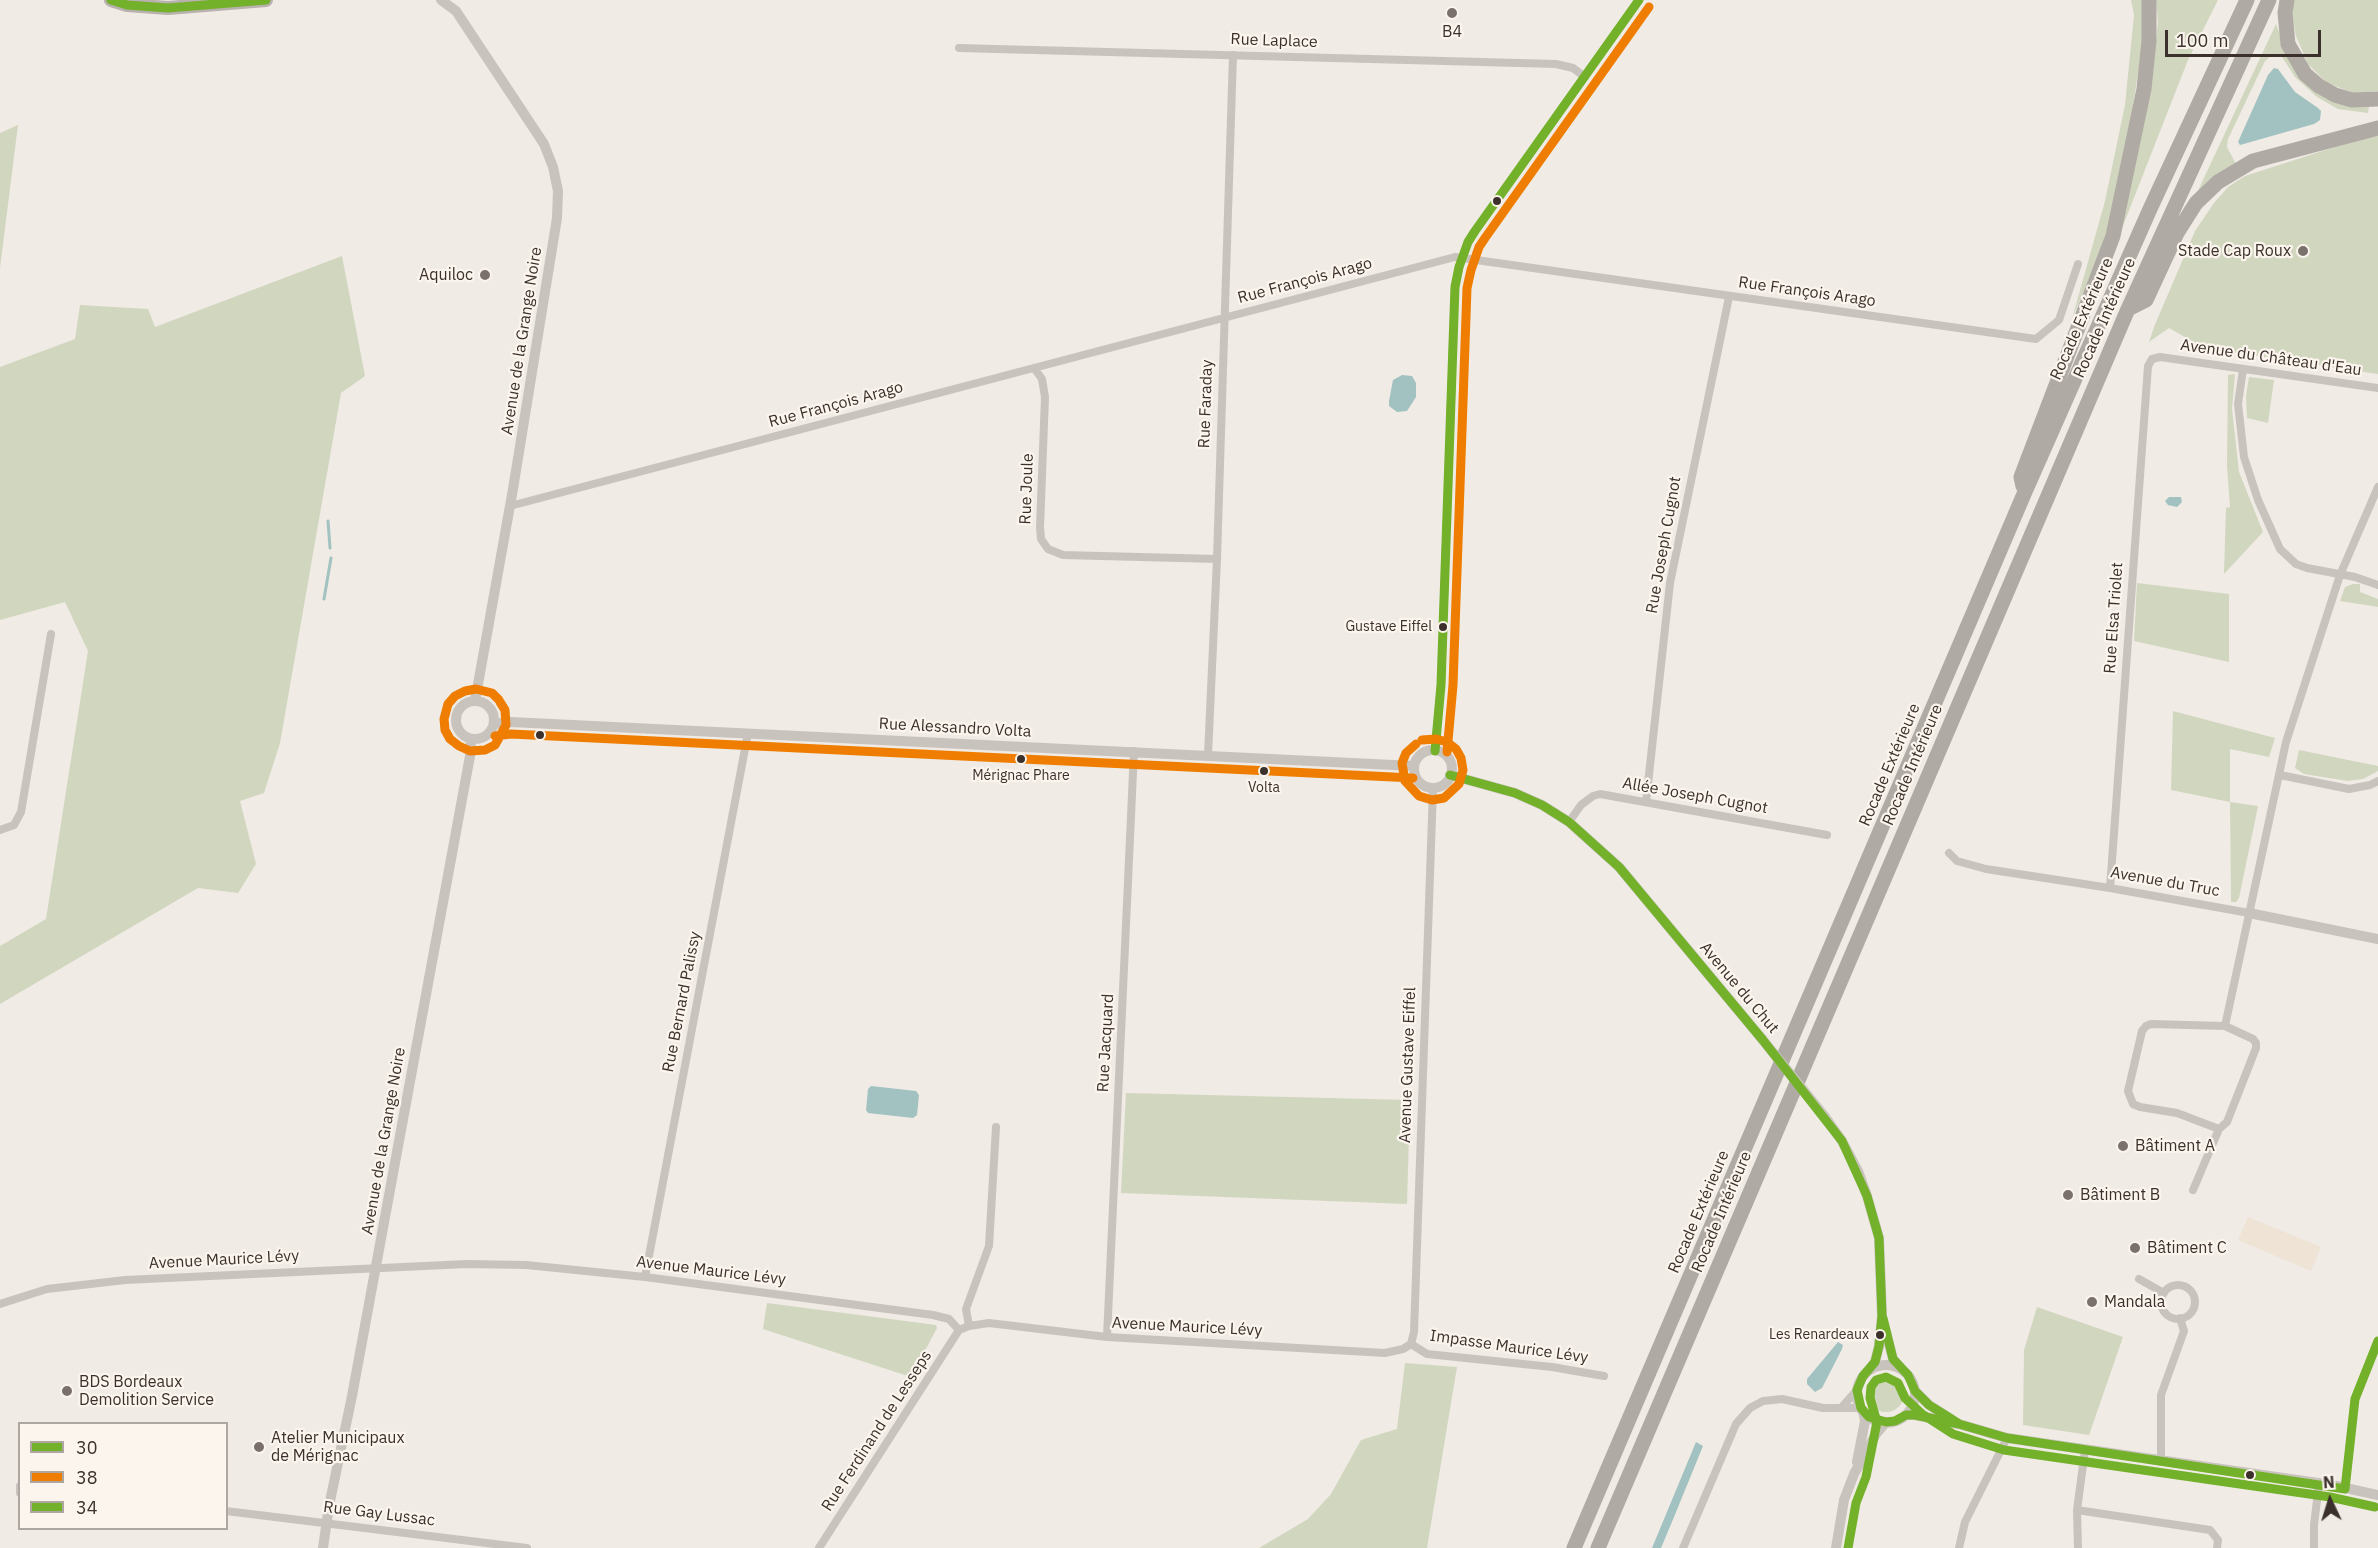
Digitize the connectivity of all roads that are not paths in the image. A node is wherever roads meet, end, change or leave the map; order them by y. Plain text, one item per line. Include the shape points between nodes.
1 (111, 0) edge
2 (266, 0) edge
3 (441, 0) edge
4 (1640, 0) edge
5 (2149, 0) edge
6 (2247, 0) edge
7 (2270, 0) edge
8 (2287, 0) edge
9 (455, 5) edge
10 (959, 48) dead end
11 (1233, 55) junction
12 (1585, 77) junction
13 (2378, 99) edge
14 (2378, 128) edge
15 (1462, 258) junction
16 (2078, 264) dead end
17 (1729, 297) junction
18 (2128, 309) junction
19 (1224, 318) junction
20 (2160, 357) joint
21 (1034, 368) junction
22 (2244, 369) junction
23 (2378, 388) edge
24 (2378, 487) edge
25 (2024, 494) junction
26 (510, 506) junction
27 (1217, 559) junction
28 (2340, 575) junction
29 (2378, 585) edge
30 (51, 634) dead end
31 (475, 701) junction
32 (494, 724) junction
33 (748, 733) junction
34 (471, 739) junction
35 (1134, 751) junction
36 (1436, 751) junction
37 (1208, 755) junction
38 (1414, 766) junction
39 (1450, 775) junction
40 (2280, 775) junction
41 (2378, 781) edge
42 (1433, 788) junction
43 (1646, 802) junction
44 (1569, 822) junction
45 (0, 830) edge
46 (1827, 835) dead end
47 (1949, 853) dead end
48 (2110, 888) junction
49 (2249, 913) junction
50 (2378, 939) edge
51 (2225, 1026) junction
52 (996, 1127) dead end
53 (2219, 1129) junction
54 (2193, 1190) dead end
55 (376, 1268) junction
56 (645, 1277) junction
57 (2139, 1279) dead end
58 (2164, 1293) junction
59 (0, 1304) edge
60 (1882, 1316) junction
61 (2180, 1318) junction
62 (969, 1326) junction
63 (959, 1330) junction
64 (1107, 1337) junction
65 (2378, 1341) edge
66 (1411, 1344) junction
67 (1902, 1369) junction
68 (1869, 1370) junction
69 (1604, 1376) dead end
70 (1857, 1390) junction
71 (1915, 1391) junction
72 (1842, 1407) junction
73 (1862, 1409) junction
74 (1906, 1415) junction
75 (1886, 1422) junction
76 (1959, 1424) junction
77 (2007, 1438) junction
78 (2085, 1450) junction
79 (2161, 1462) junction
80 (1854, 1474) junction
81 (2319, 1484) junction
82 (2345, 1489) junction
83 (2378, 1495) edge
84 (2077, 1510) junction
85 (228, 1511) edge
86 (327, 1524) junction
87 (323, 1548) edge
88 (527, 1548) edge
89 (819, 1548) edge
90 (1575, 1548) edge
91 (1598, 1548) edge
92 (1683, 1548) edge
93 (1836, 1548) edge
94 (1959, 1548) edge
95 (2078, 1548) edge
96 (2217, 1548) edge
97 (2314, 1548) edge

1 - 2 main road via 168,8
3 - 9 street, Avenue de la Grange Noire
4 - 12 street
5 - 25 highway via 2144,89 2113,236 2021,477
6 - 25 highway, Rocade Extérieure
7 - 18 highway, Rocade Intérieure
8 - 13 highway via 2288,44 2305,74 2335,95 2352,100
9 - 26 street, Avenue de la Grange Noire via 544,144 558,191 557,218
10 - 11 street, Rue Laplace
11 - 12 street, Rue Laplace via 1556,64 1573,68
11 - 19 street, Rue Faraday
12 - 15 street via 1475,231
14 - 18 highway via 2253,161 2218,182 2196,203 2177,232 2146,300
15 - 17 street, Rue François Arago
15 - 19 street, Rue François Arago via 1448,258
15 - 36 street via 1455,288
16 - 17 street, Rue François Arago via 2059,320 2036,339
17 - 43 street, Rue Joseph Cugnot via 1670,583
18 - 91 highway, Rocade Intérieure
19 - 21 street, Rue François Arago
19 - 27 street, Rue Faraday
20 - 22 street, Avenue du Château d'Eau
20 - 48 street, Rue Elsa Triolet via 2152,360 2146,378
21 - 26 street, Rue François Arago
21 - 27 street, Rue Joule via 1042,379 1045,397 1040,527 1041,539 1048,549 1063,555
22 - 23 street, Avenue du Château d'Eau
22 - 28 street via 2238,404 2241,442 2254,491 2275,540 2296,564
24 - 28 street
25 - 90 highway, Rocade Extérieure
26 - 31 street, Avenue de la Grange Noire
27 - 37 street, Rue Faraday
28 - 29 street
28 - 40 street via 2286,741
30 - 45 street via 21,812 14,825
31 - 32 street via 490,708
31 - 34 street via 459,709 456,721 460,732
32 - 33 street, Rue Alessandro Volta
32 - 34 street via 488,735
33 - 35 street, Rue Alessandro Volta
33 - 56 street, Rue Bernard Palissy
34 - 55 street, Avenue de la Grange Noire
35 - 37 street, Rue Alessandro Volta
35 - 64 street, Rue Jacquard
36 - 38 street via 1424,752
36 - 39 street via 1447,757
37 - 38 street, Rue Alessandro Volta
38 - 42 street via 1419,781
39 - 42 street via 1444,784
39 - 44 street, Avenue du Chut via 1515,793
40 - 41 street via 2349,789
40 - 49 street
42 - 66 street, Avenue Gustave Eiffel
43 - 44 street, Allée Joseph Cugnot via 1600,794 1587,800
43 - 46 street, Allée Joseph Cugnot
44 - 60 street, Avenue du Chut, bridge via 1619,867 1825,1117 1851,1158 1875,1221 1881,1260
47 - 48 street, Avenue du Truc via 1957,861 1986,869
48 - 49 street, Avenue du Truc
49 - 50 street, Avenue du Truc
49 - 51 street
51 - 53 street via 2256,1043 2227,1122
51 - 53 street via 2146,1026 2128,1091 2133,1104 2140,1107 2177,1113
52 - 62 street via 989,1246 966,1309
53 - 54 street
55 - 56 street, Avenue Maurice Lévy via 526,1265
55 - 59 street, Avenue Maurice Lévy via 97,1283 47,1288
55 - 86 street, Avenue de la Grange Noire
56 - 63 street, Avenue Maurice Lévy via 933,1315 949,1319
57 - 58 street
58 - 61 street via 2161,1303 2165,1313
58 - 61 street via 2178,1285 2193,1293 2194,1310
60 - 67 street, Avenue du Chut via 1893,1359
60 - 68 street, Avenue du Chut via 1879,1346
61 - 79 street via 2184,1330 2161,1395
62 - 63 street, Avenue Maurice Lévy
62 - 64 street, Avenue Maurice Lévy via 989,1323
63 - 89 street, Rue Ferdinand de Lesseps
64 - 66 street, Avenue Maurice Lévy via 1385,1353
65 - 82 street via 2355,1399
66 - 69 street, Impasse Maurice Lévy via 1427,1353
67 - 68 street via 1885,1365
67 - 71 street
68 - 70 street
70 - 72 street
70 - 73 street
71 - 74 street
71 - 76 street via 1929,1406
72 - 73 street
72 - 92 street via 1823,1408 1782,1399 1763,1401 1750,1408 1736,1424
73 - 75 street via 1869,1417
73 - 80 street via 1865,1421
74 - 75 street
74 - 76 street
75 - 80 street
76 - 77 street
77 - 78 street
77 - 94 street via 1965,1522
78 - 79 street
78 - 84 street
79 - 81 street
80 - 93 street via 1844,1500
81 - 82 street
81 - 97 street
82 - 83 street
84 - 95 street
84 - 96 street via 2210,1530 2218,1540
85 - 86 street, Rue Gay Lussac
86 - 87 street, Avenue de la Grange Noire
86 - 88 street, Rue Gay Lussac

